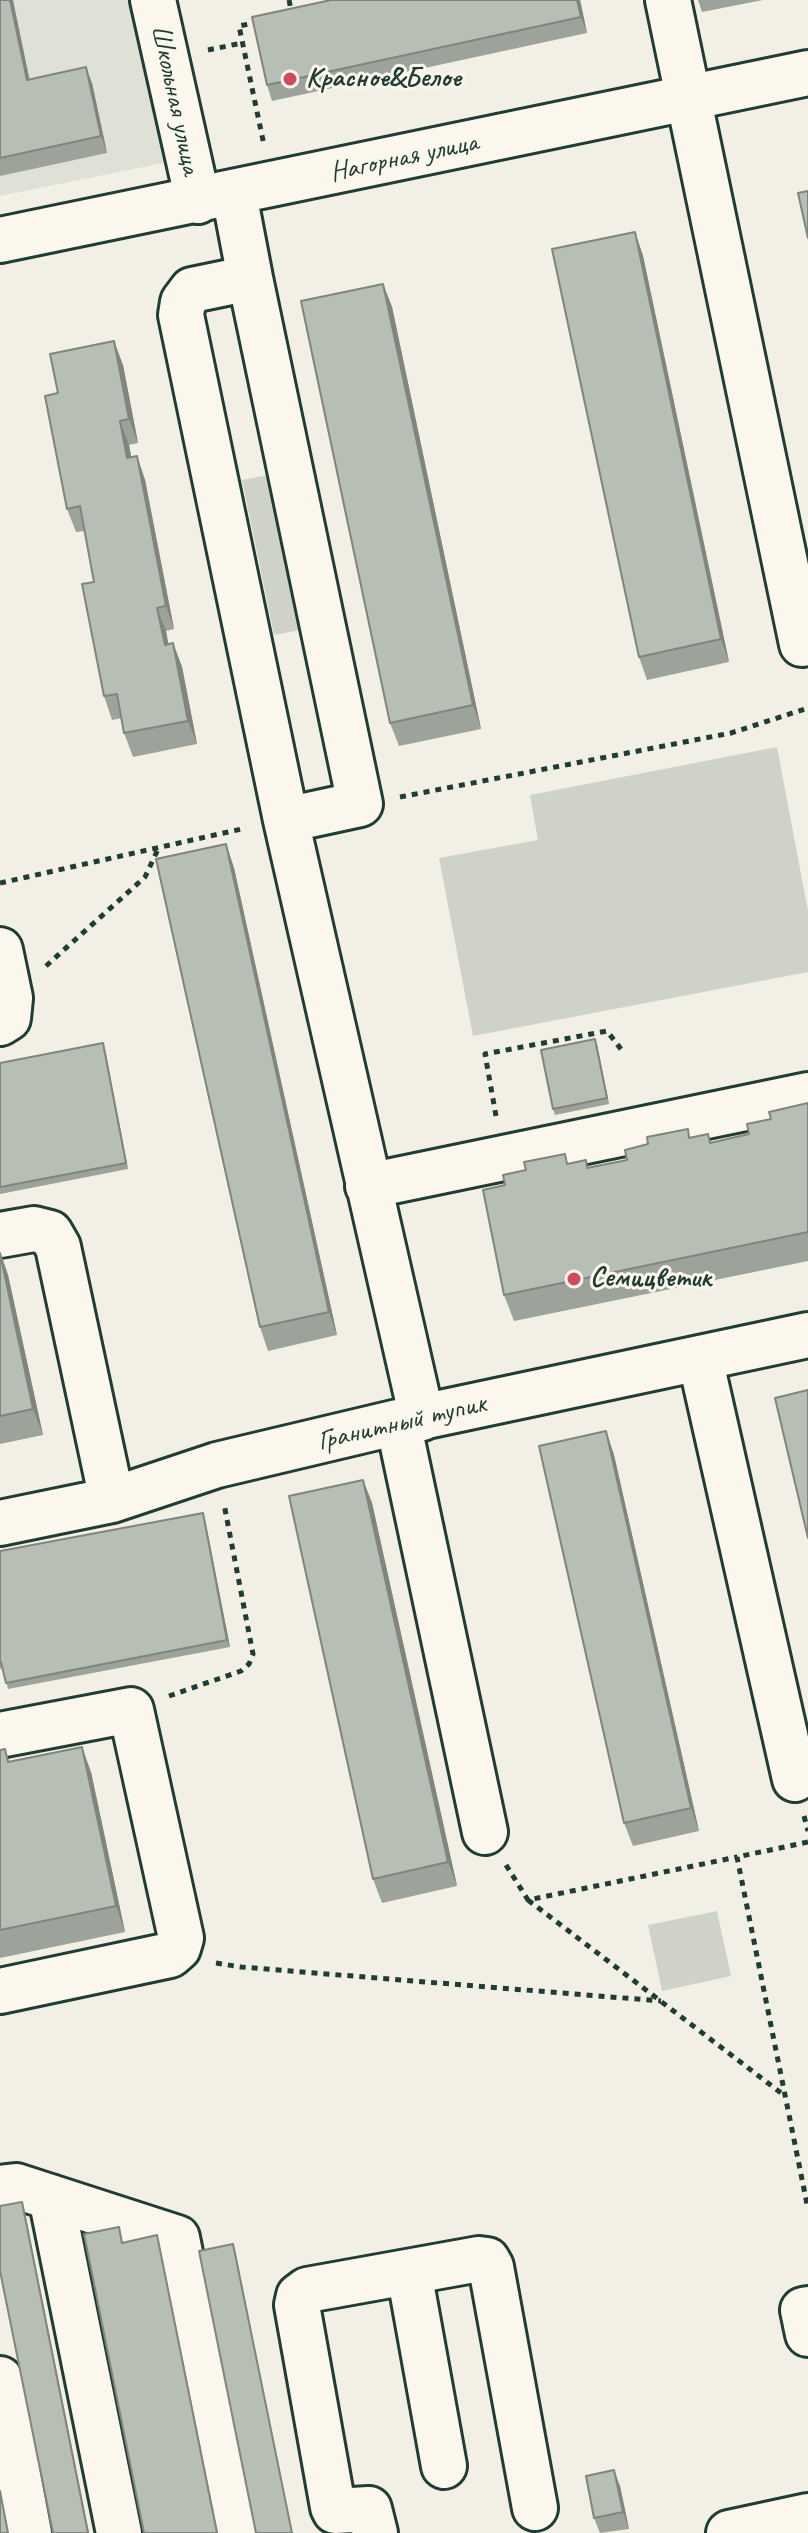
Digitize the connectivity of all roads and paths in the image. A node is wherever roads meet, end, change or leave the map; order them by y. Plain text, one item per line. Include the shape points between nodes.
1 (289, 0) edge
2 (668, 0) edge
3 (149, 14) edge
4 (279, 18) edge
5 (265, 21) edge
6 (808, 73) edge
7 (688, 98) junction
8 (235, 193) junction
9 (0, 240) edge
10 (250, 278) junction
11 (802, 644) dead end
12 (808, 708) edge
13 (360, 804) junction
14 (286, 820) junction
15 (159, 846) junction
16 (0, 883) edge
17 (0, 950) edge
18 (5, 1010) edge
19 (624, 1053) dead end
20 (808, 1095) edge
21 (504, 1158) junction
22 (368, 1186) junction
23 (0, 1235) edge
24 (808, 1335) edge
25 (700, 1358) junction
26 (410, 1420) junction
27 (217, 1465) junction
28 (112, 1500) junction
29 (0, 1523) edge
30 (131, 1710) junction
31 (0, 1735) edge
32 (795, 1779) dead end
33 (485, 1832) joint
34 (808, 1842) edge
35 (737, 1857) junction
36 (528, 1900) junction
37 (170, 1955) junction
38 (0, 1991) edge
39 (661, 2001) junction
40 (785, 2096) junction
41 (0, 2188) edge
42 (51, 2197) junction
43 (808, 2209) edge
44 (409, 2272) junction
45 (808, 2309) edge
46 (808, 2334) edge
47 (0, 2379) edge
48 (444, 2466) dead end
49 (535, 2508) dead end
50 (808, 2516) edge
51 (29, 2533) edge
52 (119, 2533) edge
53 (236, 2533) edge
54 (375, 2533) edge
55 (729, 2533) edge

1 - 4 path via 292,15
2 - 7 street
3 - 8 street, Школьная улица
5 - 8 path via 239,26
6 - 7 street, Нагорная улица
7 - 8 street, Нагорная улица
7 - 11 street
8 - 9 street, Нагорная улица
8 - 10 street, Школьная улица
10 - 13 street, Школьная улица
10 - 14 street via 192,290 181,315
12 - 13 path via 731,733
13 - 14 street
14 - 15 path
14 - 22 street
15 - 16 path
15 - 18 path via 145,877
17 - 18 street
19 - 21 path via 607,1031 485,1054
20 - 21 street
21 - 22 street
22 - 26 street
23 - 28 street via 34,1229 50,1233 58,1247
24 - 25 street, Гранитный тупик
25 - 26 street, Гранитный тупик
25 - 32 street
26 - 27 street, Гранитный тупик
26 - 33 street
27 - 28 street, Гранитный тупик
27 - 30 path via 253,1654 241,1671
28 - 29 street, Гранитный тупик
30 - 31 street
30 - 37 street via 181,1938
33 - 36 path
34 - 35 path
35 - 36 path
35 - 40 path
36 - 39 path
37 - 38 street
37 - 39 path via 241,1967
39 - 40 path
40 - 43 path
41 - 42 street via 16,2186
42 - 52 street
42 - 53 street via 177,2238
44 - 48 street
44 - 49 street via 479,2259 491,2267
44 - 54 street via 307,2290 297,2305 333,2507 369,2509
45 - 46 street via 803,2310
47 - 51 street
50 - 55 street

